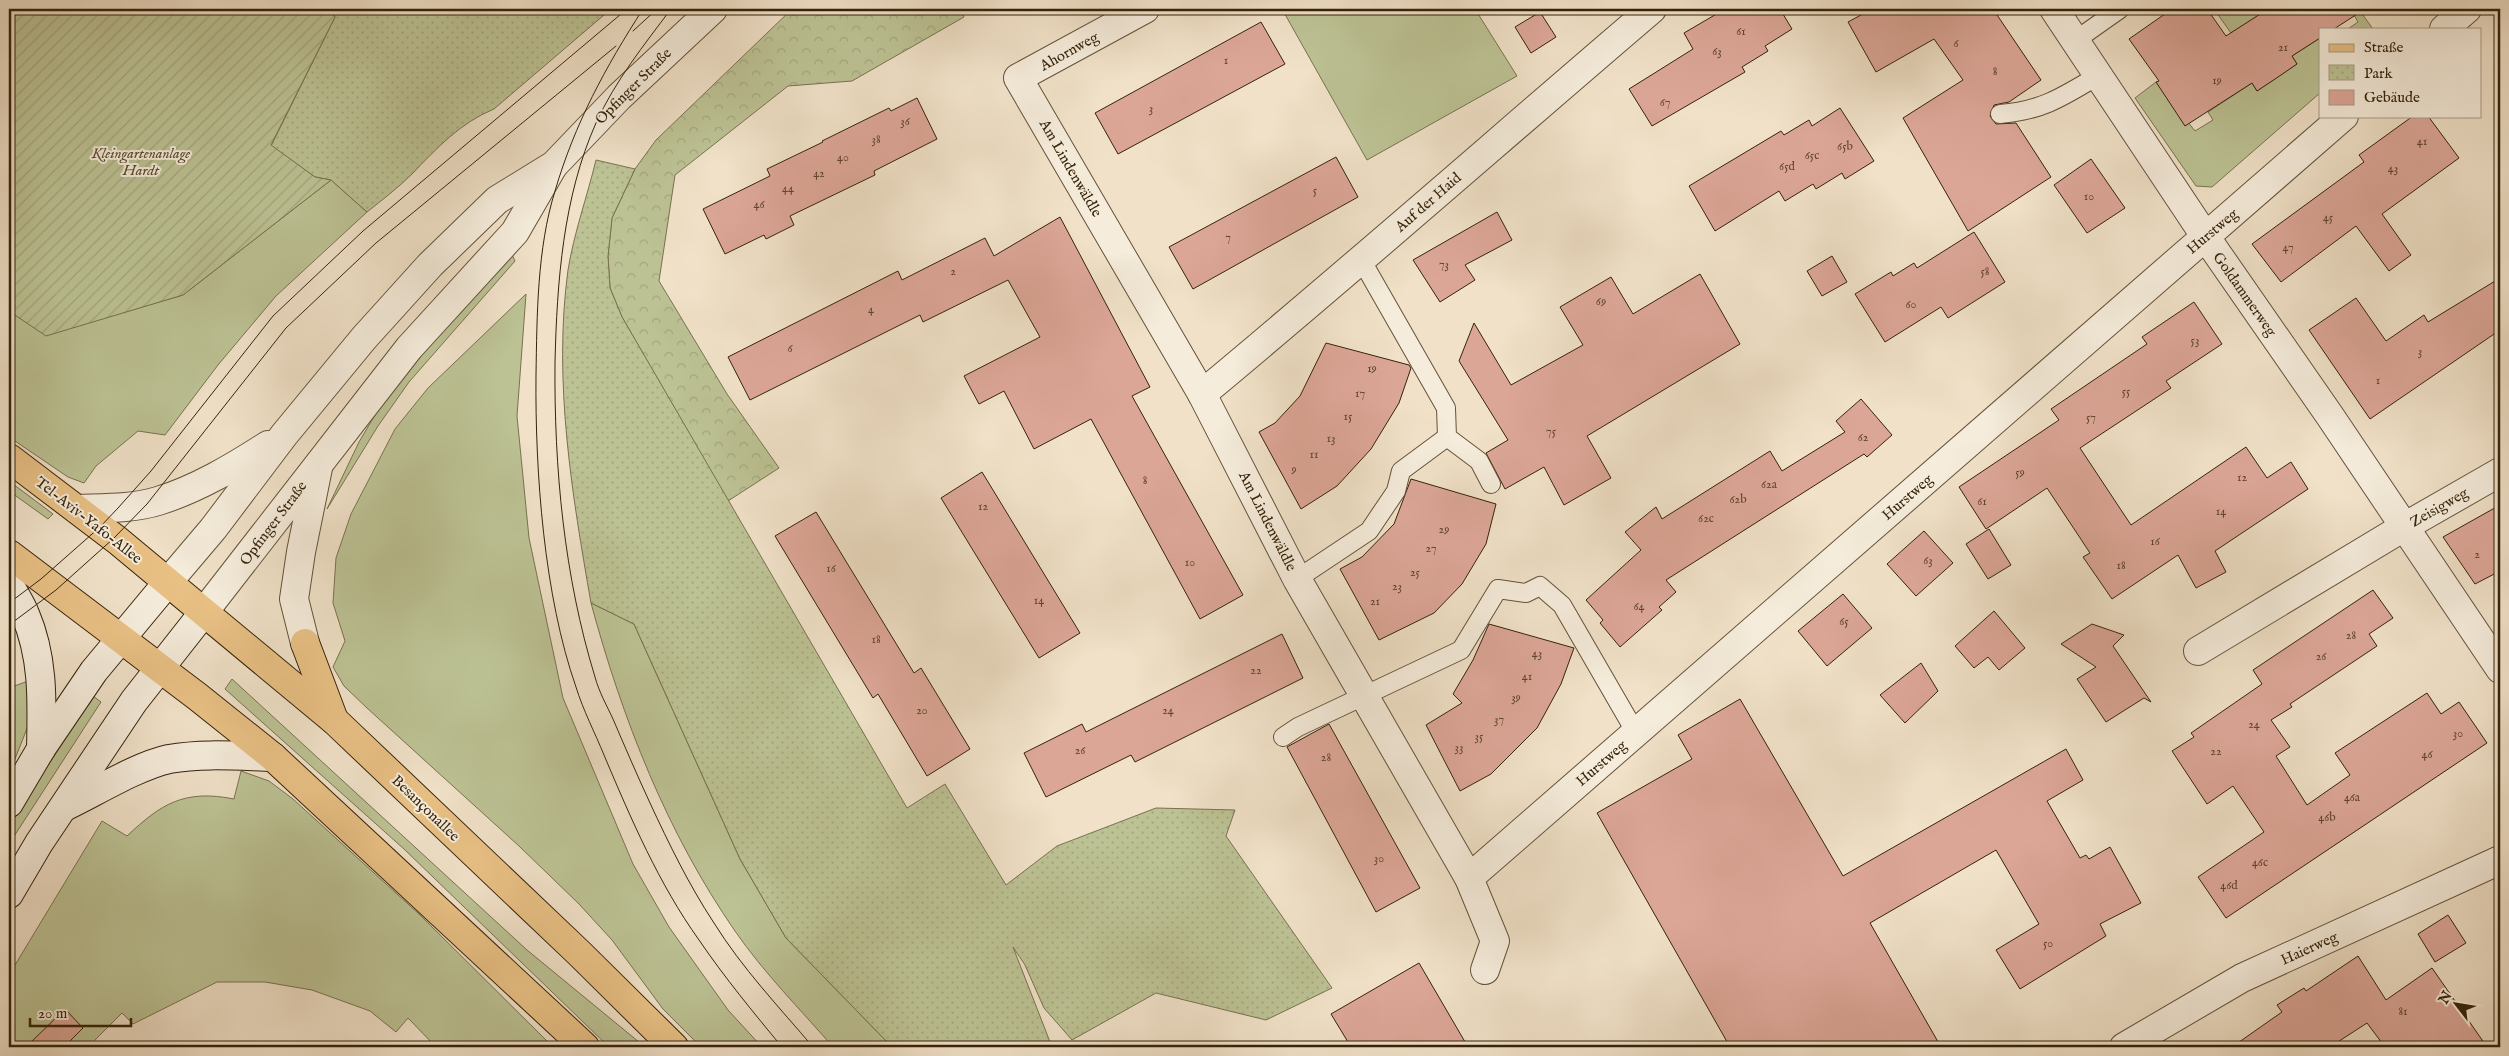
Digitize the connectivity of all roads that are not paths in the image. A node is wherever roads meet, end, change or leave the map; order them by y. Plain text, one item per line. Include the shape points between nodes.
1 (713, 9) edge
2 (1146, 9) edge
3 (1652, 9) edge
4 (2054, 9) edge
5 (2120, 9) edge
6 (2467, 9) edge
7 (2445, 28) edge
8 (2076, 40) junction
9 (2099, 75) junction
10 (1018, 78) joint
11 (2000, 114) dead end
12 (2342, 118) edge
13 (554, 165) junction
14 (2205, 236) junction
15 (1362, 261) junction
16 (1202, 394) junction
17 (284, 435) junction
18 (1447, 437) junction
19 (9, 458) edge
20 (320, 460) junction
21 (2500, 472) edge
22 (1491, 484) dead end
23 (77, 509) junction
24 (2404, 527) junction
25 (9, 554) edge
26 (1297, 578) junction
27 (168, 582) junction
28 (9, 583) edge
29 (204, 612) junction
30 (121, 638) junction
31 (305, 643) joint
32 (2198, 651) dead end
33 (160, 668) junction
34 (2500, 669) edge
35 (1365, 696) junction
36 (335, 721) junction
37 (1636, 733) junction
38 (1282, 737) dead end
39 (41, 749) junction
40 (273, 757) junction
41 (9, 803) edge
42 (62, 808) junction
43 (2500, 860) edge
44 (1468, 878) junction
45 (9, 894) edge
46 (1485, 970) dead end
47 (585, 1047) edge
48 (674, 1047) edge
49 (2124, 1047) edge

1 - 13 street, Opfinger Straße via 619,97
2 - 10 street, Ahornweg
3 - 15 street, Auf der Haid
4 - 8 street, Goldammerweg
5 - 8 lane
6 - 7 street
8 - 9 street, Goldammerweg
9 - 11 lane via 2048,105
9 - 14 street, Goldammerweg
10 - 16 street, Am Lindenwäldle
12 - 14 street, Hurstweg via 2274,180
13 - 17 street, Opfinger Straße via 497,200 430,266 364,338
13 - 20 street, Opfinger Straße via 515,232 409,348
14 - 24 street, Goldammerweg
14 - 37 street, Hurstweg
15 - 16 street, Auf der Haid
15 - 18 lane via 1446,408
16 - 26 street, Am Lindenwäldle
17 - 23 street via 230,470 159,501 118,508
17 - 27 street, Opfinger Straße
18 - 22 lane via 1479,461
18 - 26 lane via 1400,471 1396,492 1369,531
19 - 23 main road, Tel-Aviv-Yafo-Allee
20 - 29 street, Opfinger Straße
20 - 31 street via 294,598
21 - 24 street, Zeisigweg
23 - 27 main road, Tel-Aviv-Yafo-Allee
24 - 32 street
24 - 34 street, Goldammerweg
25 - 30 main road
26 - 35 street, Am Lindenwäldle
27 - 29 main road, Besançonallee
27 - 30 street, Opfinger Straße
28 - 39 street via 25,614 39,657
29 - 33 street, Opfinger Straße
29 - 36 main road, Besançonallee
30 - 33 main road
30 - 39 street, Opfinger Straße via 94,671
31 - 36 main road
33 - 40 main road
33 - 42 street, Opfinger Straße
35 - 37 lane via 1460,650 1498,589 1526,593 1540,586 1562,605
35 - 38 lane
35 - 44 street, Am Lindenwäldle
36 - 48 main road, Besançonallee
37 - 44 street, Hurstweg
39 - 41 street, Opfinger Straße
40 - 42 street via 202,755 167,760
40 - 47 main road
42 - 45 street, Opfinger Straße
43 - 49 street, Haierweg via 2242,978
44 - 46 street, Am Lindenwäldle via 1495,941

